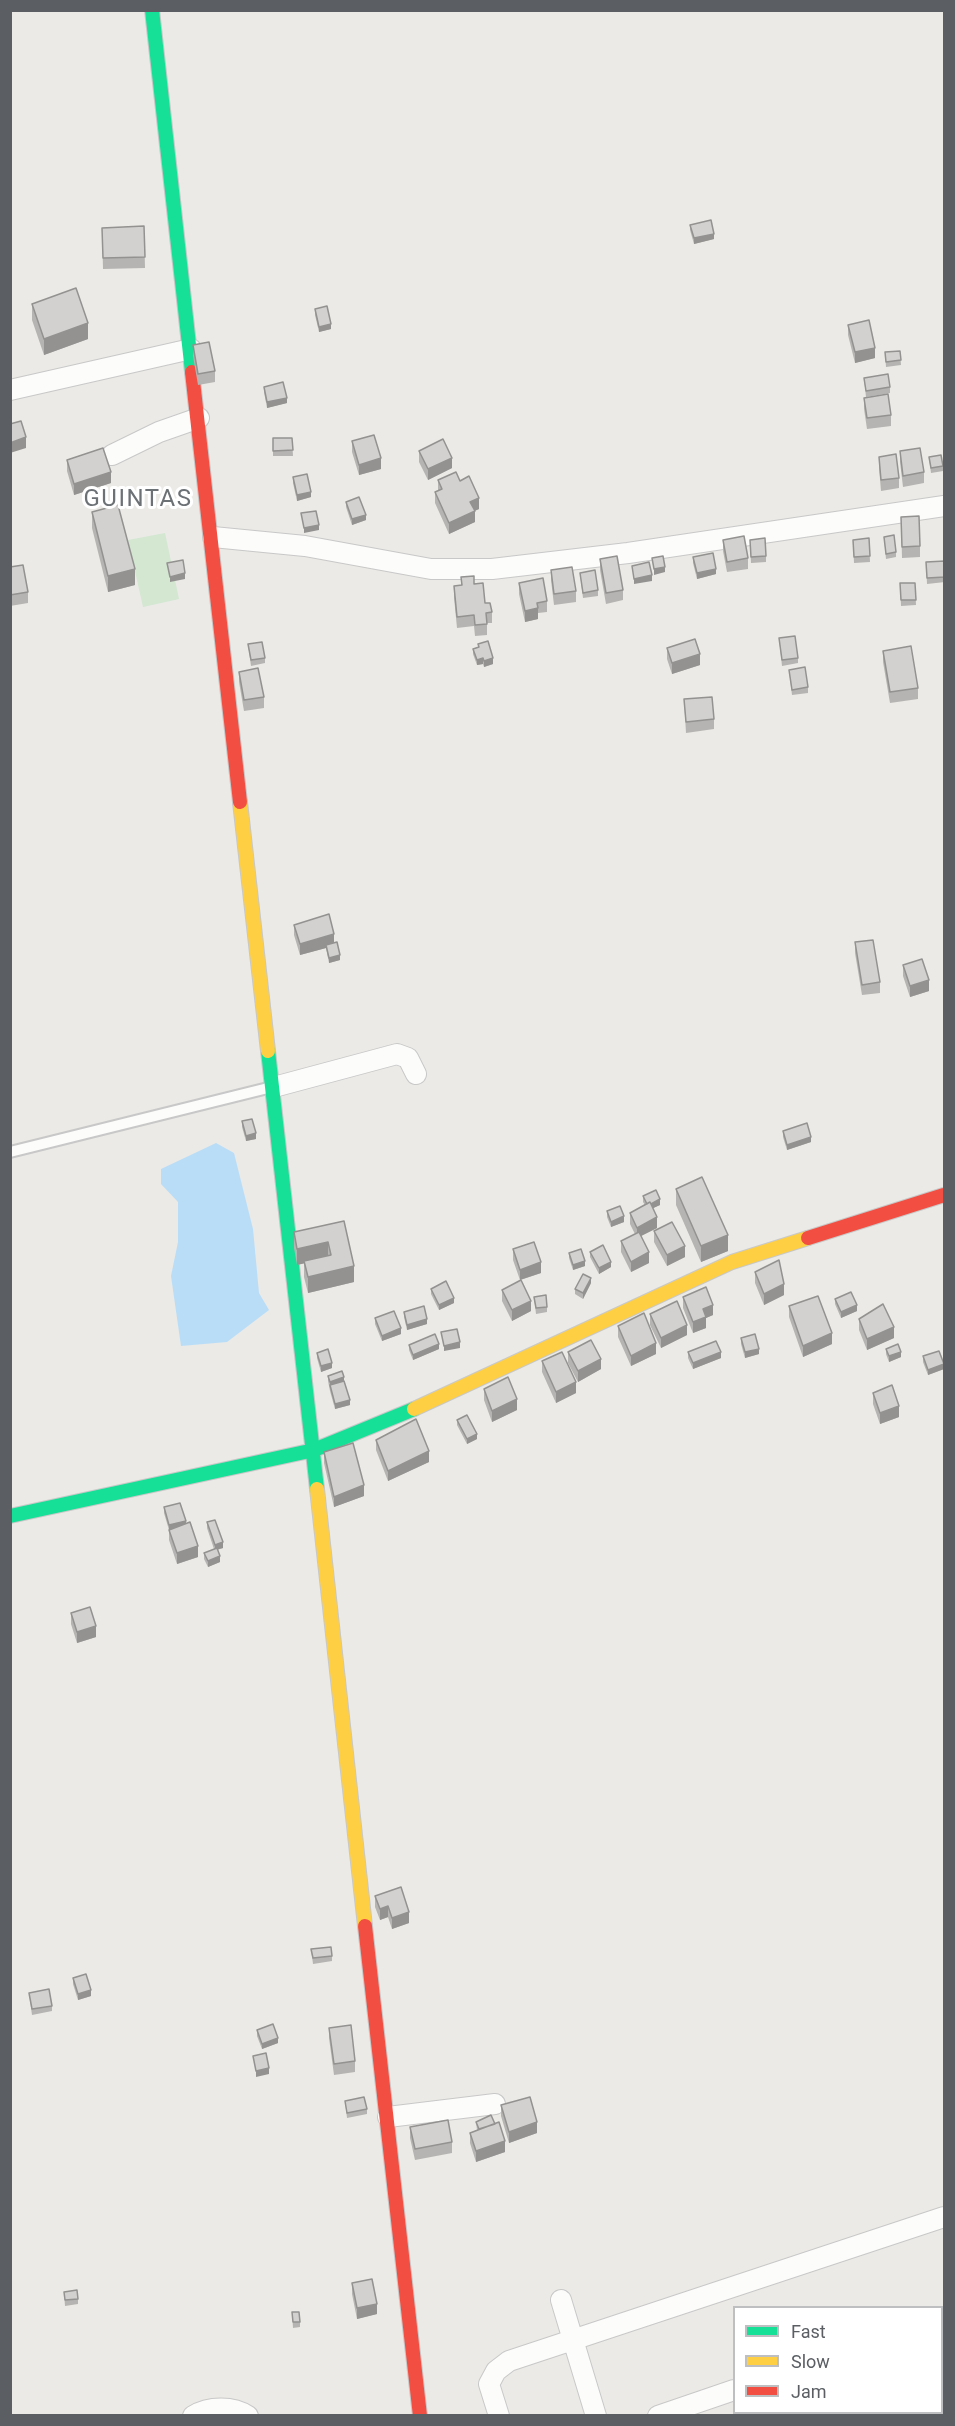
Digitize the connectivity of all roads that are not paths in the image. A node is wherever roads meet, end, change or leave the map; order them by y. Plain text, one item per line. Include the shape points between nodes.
1 (152, 10) edge
2 (191, 349) junction
3 (10, 390) edge
4 (199, 418) junction
5 (112, 455) dead end
6 (945, 506) edge
7 (213, 537) junction
8 (416, 1074) dead end
9 (274, 1087) junction
10 (10, 1152) edge
11 (945, 1195) edge
12 (314, 1450) junction
13 (10, 1516) edge
14 (495, 2104) dead end
15 (388, 2117) junction
16 (945, 2217) edge
17 (561, 2300) dead end
18 (573, 2342) junction
19 (733, 2391) edge
20 (193, 2415) edge
21 (248, 2415) edge
22 (420, 2415) edge
23 (499, 2415) edge
24 (596, 2415) edge
25 (658, 2415) edge

1 - 2 street
2 - 3 street
2 - 4 street
4 - 5 street
4 - 7 street
6 - 7 street via 492,569 431,569 305,546
7 - 9 street
8 - 9 street via 408,1058 397,1054
9 - 10 lane
9 - 12 street
11 - 12 street via 732,1262 452,1393
12 - 13 street
12 - 15 street
14 - 15 street
15 - 22 street
16 - 18 street
17 - 18 street
18 - 23 street via 509,2361 496,2371 489,2385
18 - 24 street
19 - 25 street
20 - 21 street via 228,2408

